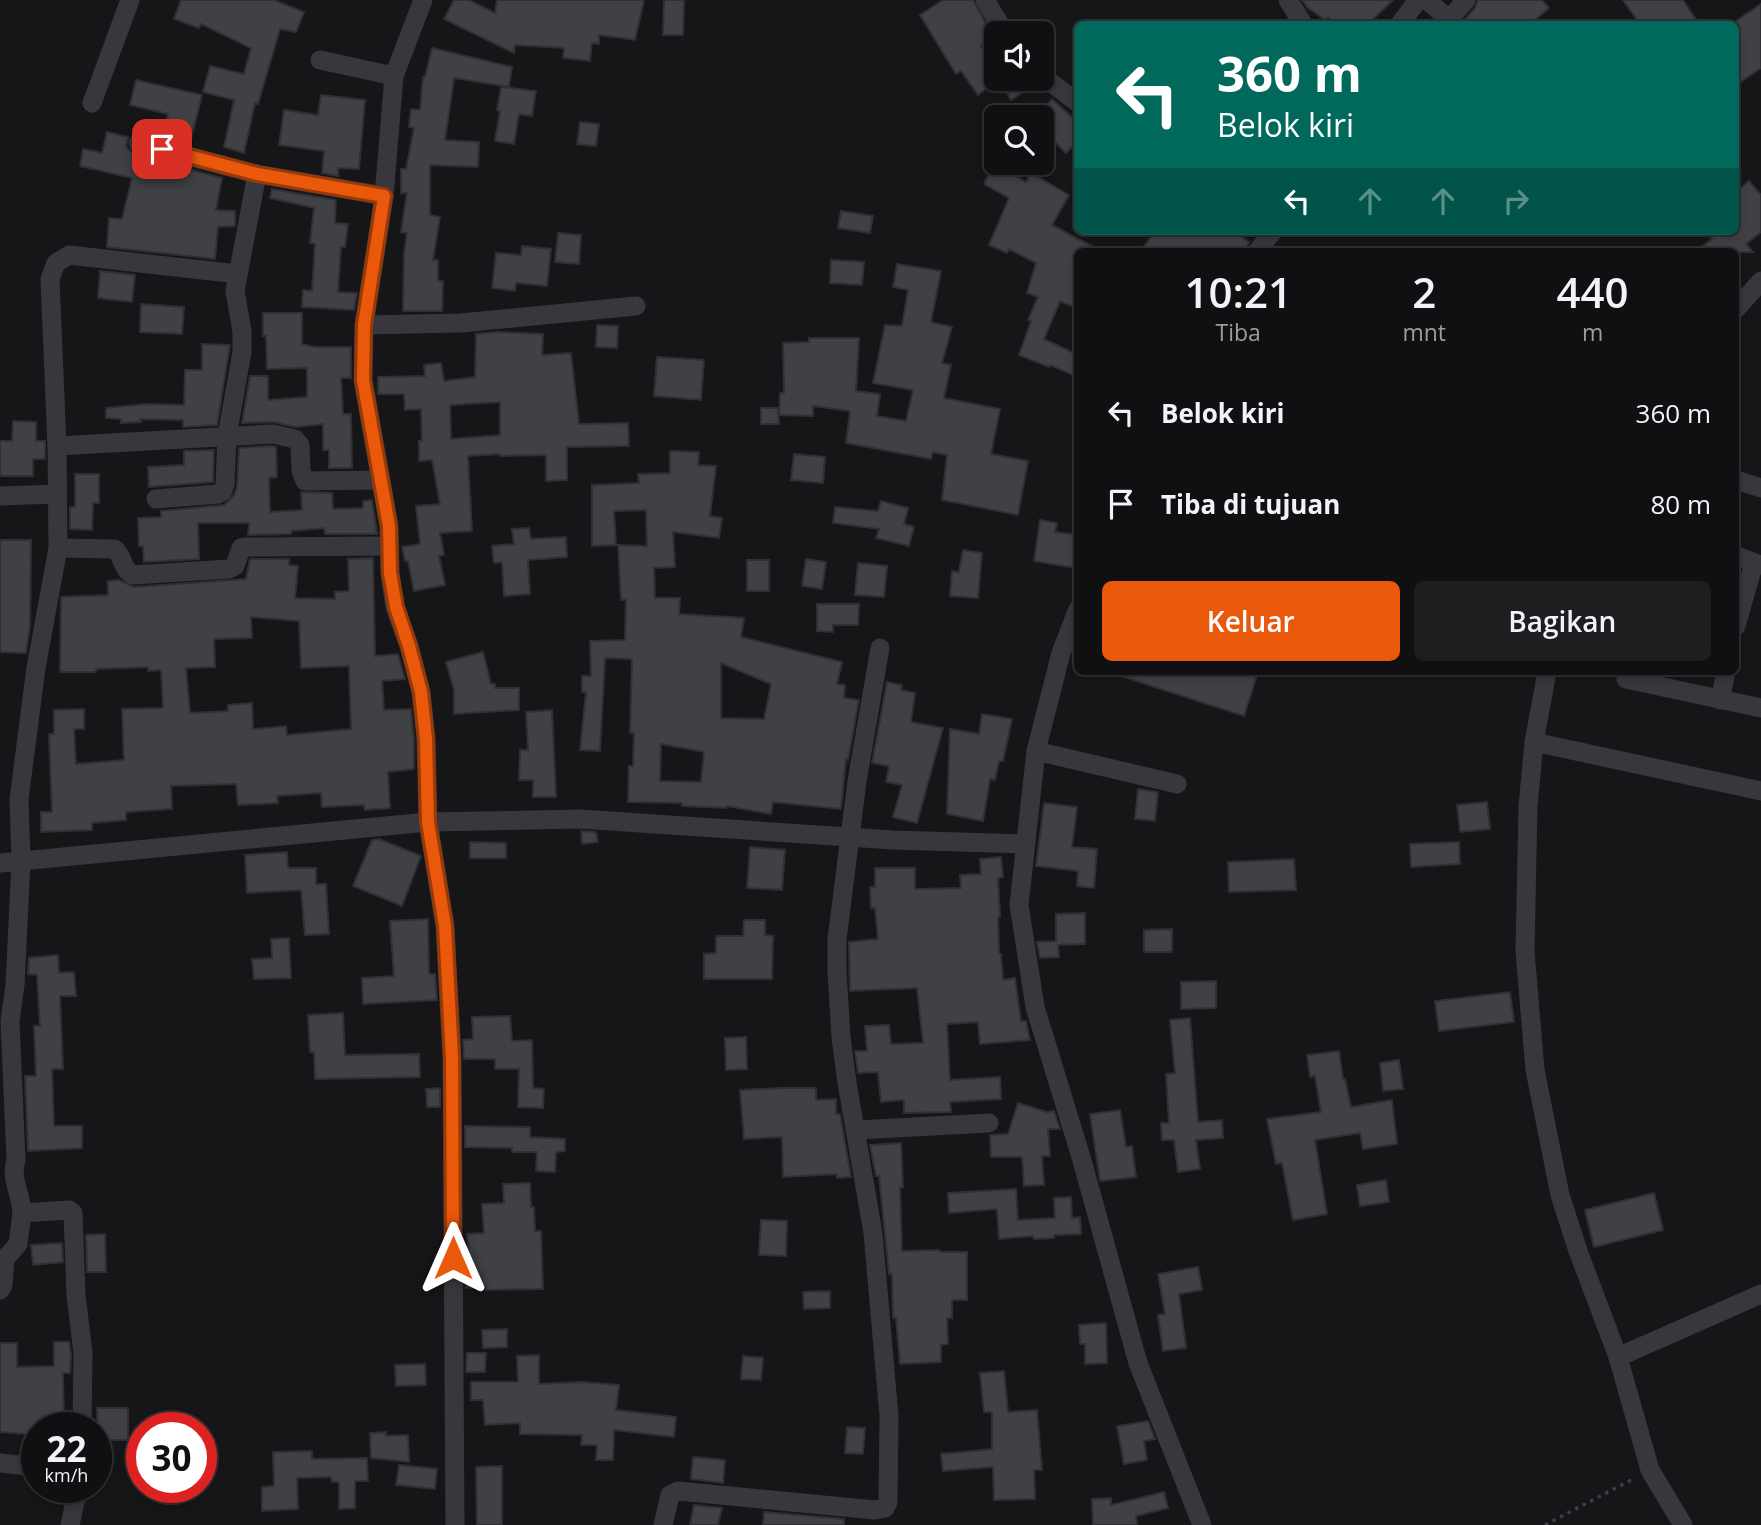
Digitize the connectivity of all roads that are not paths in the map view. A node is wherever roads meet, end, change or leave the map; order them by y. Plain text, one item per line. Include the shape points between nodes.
1 (130, 0) edge
2 (423, 0) edge
3 (985, 0) edge
4 (1288, 0) edge
5 (1418, 0) edge
6 (1427, 0) edge
7 (1466, 0) edge
8 (998, 21) edge
9 (1301, 21) edge
10 (1402, 21) edge
11 (1446, 21) edge
12 (1448, 21) edge
13 (320, 60) dead end
14 (394, 76) junction
15 (1054, 85) edge
16 (1074, 100) edge
17 (92, 103) dead end
18 (138, 143) dead end
19 (257, 174) junction
20 (384, 196) junction
21 (238, 274) junction
22 (1761, 281) edge
23 (636, 306) dead end
24 (1739, 306) edge
25 (364, 325) junction
26 (227, 436) junction
27 (57, 446) junction
28 (381, 480) junction
29 (1739, 481) edge
30 (1761, 488) edge
31 (56, 494) junction
32 (0, 496) edge
33 (156, 499) dead end
34 (390, 546) junction
35 (58, 548) junction
36 (1750, 561) edge
37 (1752, 598) edge
38 (1074, 619) edge
39 (1739, 621) edge
40 (880, 648) dead end
41 (1546, 675) edge
42 (1725, 675) edge
43 (1626, 679) dead end
44 (1720, 700) junction
45 (1761, 708) edge
46 (1534, 742) junction
47 (1036, 751) junction
48 (1177, 784) dead end
49 (1761, 791) edge
50 (428, 822) junction
51 (850, 836) junction
52 (1024, 844) junction
53 (21, 862) junction
54 (0, 863) edge
55 (5, 1021) edge
56 (989, 1123) dead end
57 (857, 1130) junction
58 (22, 1213) junction
59 (0, 1290) edge
60 (1761, 1294) edge
61 (1618, 1357) junction
62 (82, 1412) edge
63 (0, 1463) edge
64 (21, 1465) edge
65 (75, 1503) edge
66 (70, 1525) edge
67 (455, 1525) edge
68 (663, 1525) edge
69 (1202, 1525) edge
70 (1683, 1525) edge

1 - 17 street
2 - 14 street
3 - 8 street
4 - 9 street
5 - 10 street
6 - 11 street
7 - 12 street
13 - 14 street
14 - 20 street
15 - 16 street
18 - 19 street
19 - 20 street
19 - 21 street
20 - 25 street
21 - 26 street via 235,297 242,352
21 - 27 street via 69,255 60,258 50,279
22 - 24 street
23 - 25 street via 461,323
25 - 28 street via 363,380
26 - 27 street
26 - 28 street via 273,434 295,439 302,452 305,481
26 - 33 street via 221,493
27 - 31 street
28 - 34 street
29 - 30 street
31 - 32 street
31 - 35 street
34 - 35 street via 245,547 229,569 133,575 122,566 115,549
34 - 50 street via 396,607 421,692
35 - 53 street via 19,799
36 - 37 street
37 - 39 street
38 - 47 street
40 - 51 street
41 - 46 street
42 - 44 street
43 - 44 street
44 - 45 street
46 - 49 street
46 - 61 street via 1525,951 1535,1070 1560,1195
47 - 48 street
47 - 52 street
50 - 51 street via 580,819
50 - 53 street
50 - 67 street via 445,926 452,1058
51 - 52 street
51 - 57 street via 837,973 841,1037
52 - 69 street via 1019,905 1035,1007 1138,1363
53 - 54 street
53 - 55 street via 15,985
55 - 58 street via 16,1160 13,1175
56 - 57 street
57 - 68 street via 873,1233 889,1416 887,1505 875,1510 678,1491 668,1499
58 - 59 street via 18,1244 5,1259
58 - 62 street via 73,1213 83,1353
60 - 61 street
61 - 70 street via 1650,1470
63 - 64 street
65 - 66 street

